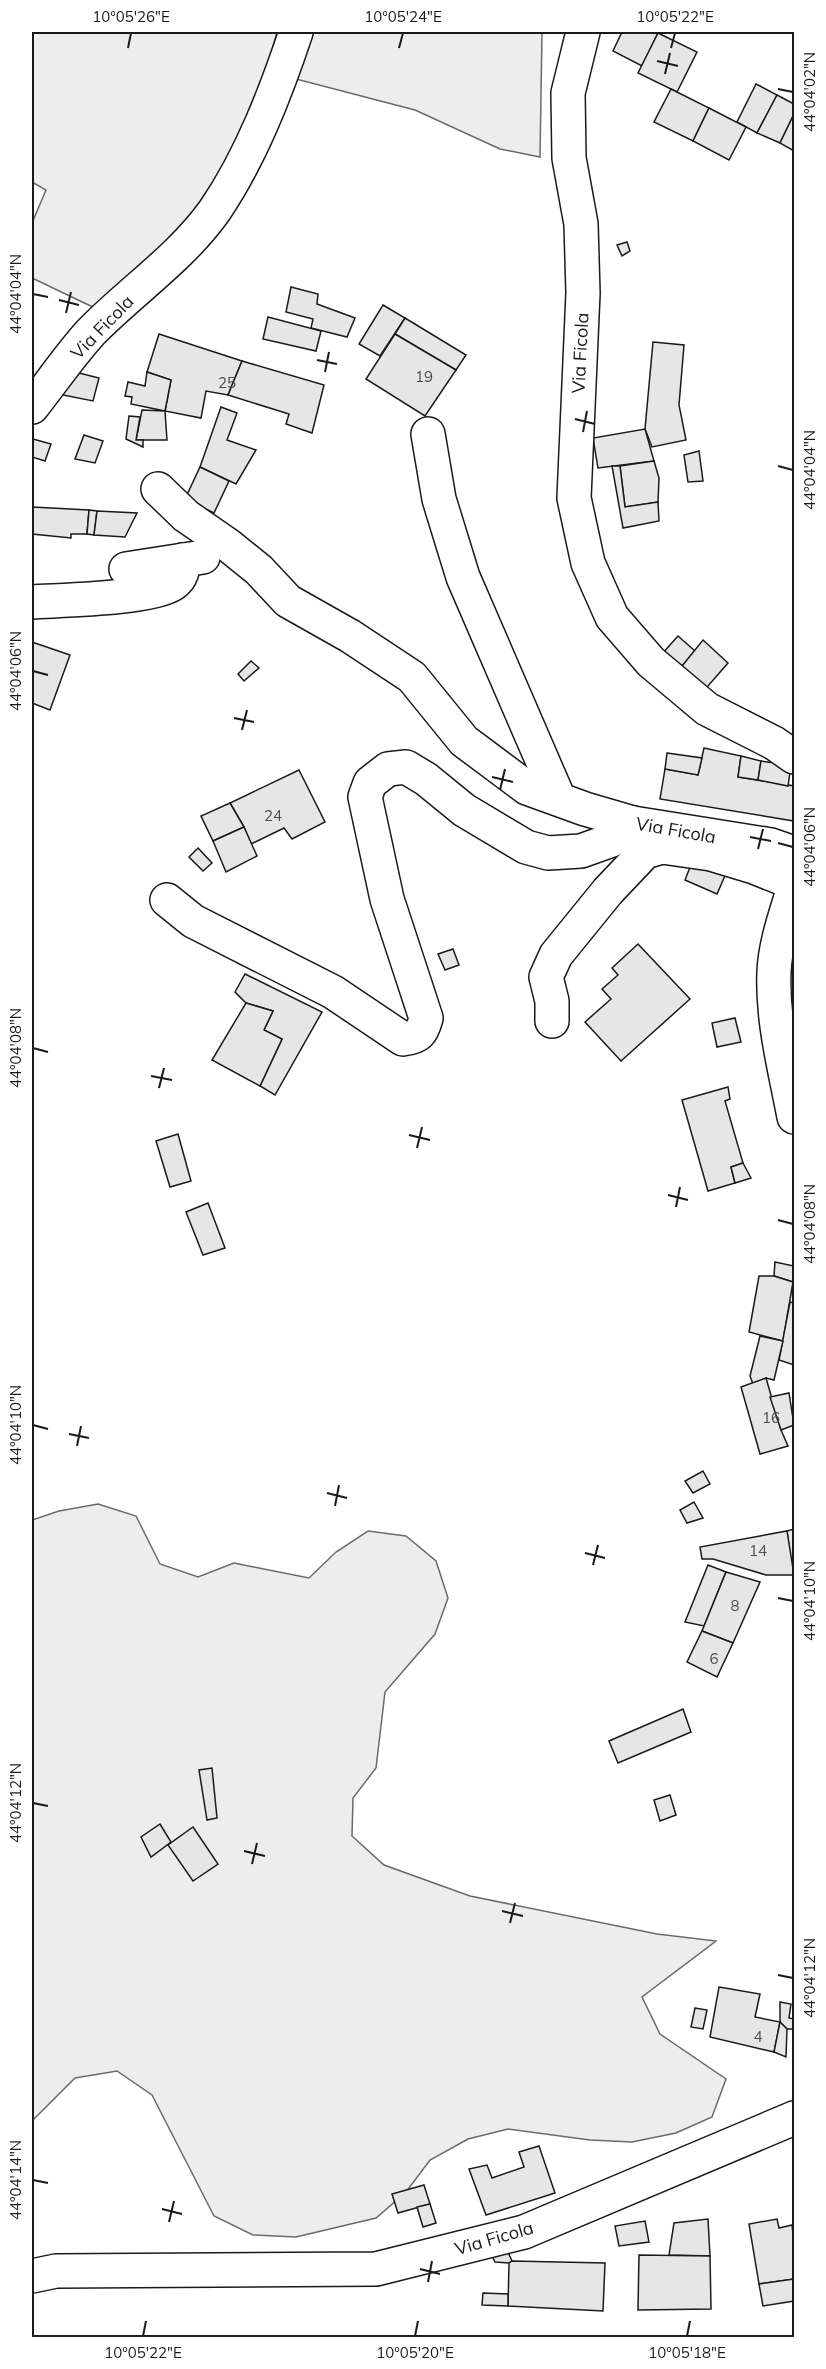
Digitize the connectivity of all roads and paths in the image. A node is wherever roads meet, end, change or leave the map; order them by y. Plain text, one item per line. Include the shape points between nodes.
1 (296, 32) edge
2 (583, 32) edge
3 (32, 407) edge
4 (428, 434) dead end
5 (158, 489) dead end
6 (228, 545) junction
7 (183, 560) junction
8 (126, 569) dead end
9 (32, 602) edge
10 (795, 757) edge
11 (559, 799) junction
12 (633, 823) junction
13 (795, 853) edge
14 (795, 882) edge
15 (795, 887) edge
16 (167, 900) dead end
17 (552, 1021) dead end
18 (795, 1117) edge
19 (795, 2118) edge
20 (32, 2276) edge

1 - 3 street, Via Ficola via 276,92 214,210 172,259 91,333
2 - 10 street, Via Ficola via 568,93 569,158 581,225 582,282 574,498 588,563 612,617 651,662 707,709
4 - 11 street via 439,499 463,578
5 - 6 street, Via Ficola via 186,516
6 - 7 street via 207,557
6 - 11 street, Via Ficola via 288,601 412,677 464,741 527,789
7 - 8 street
7 - 9 street via 183,573 175,583 156,591
11 - 12 street, Via Ficola
12 - 13 street, Via Ficola via 771,845
12 - 16 street via 602,844 581,851 548,853 526,847 464,810 406,767 388,769 370,783 365,797 387,898 426,1017 416,1038 403,1039 333,992 193,921
14 - 17 street via 711,854 662,847 645,852 556,955 546,977
15 - 18 street via 784,917 774,970 777,1029
19 - 20 street, Via Ficola via 524,2232 376,2269 56,2271

